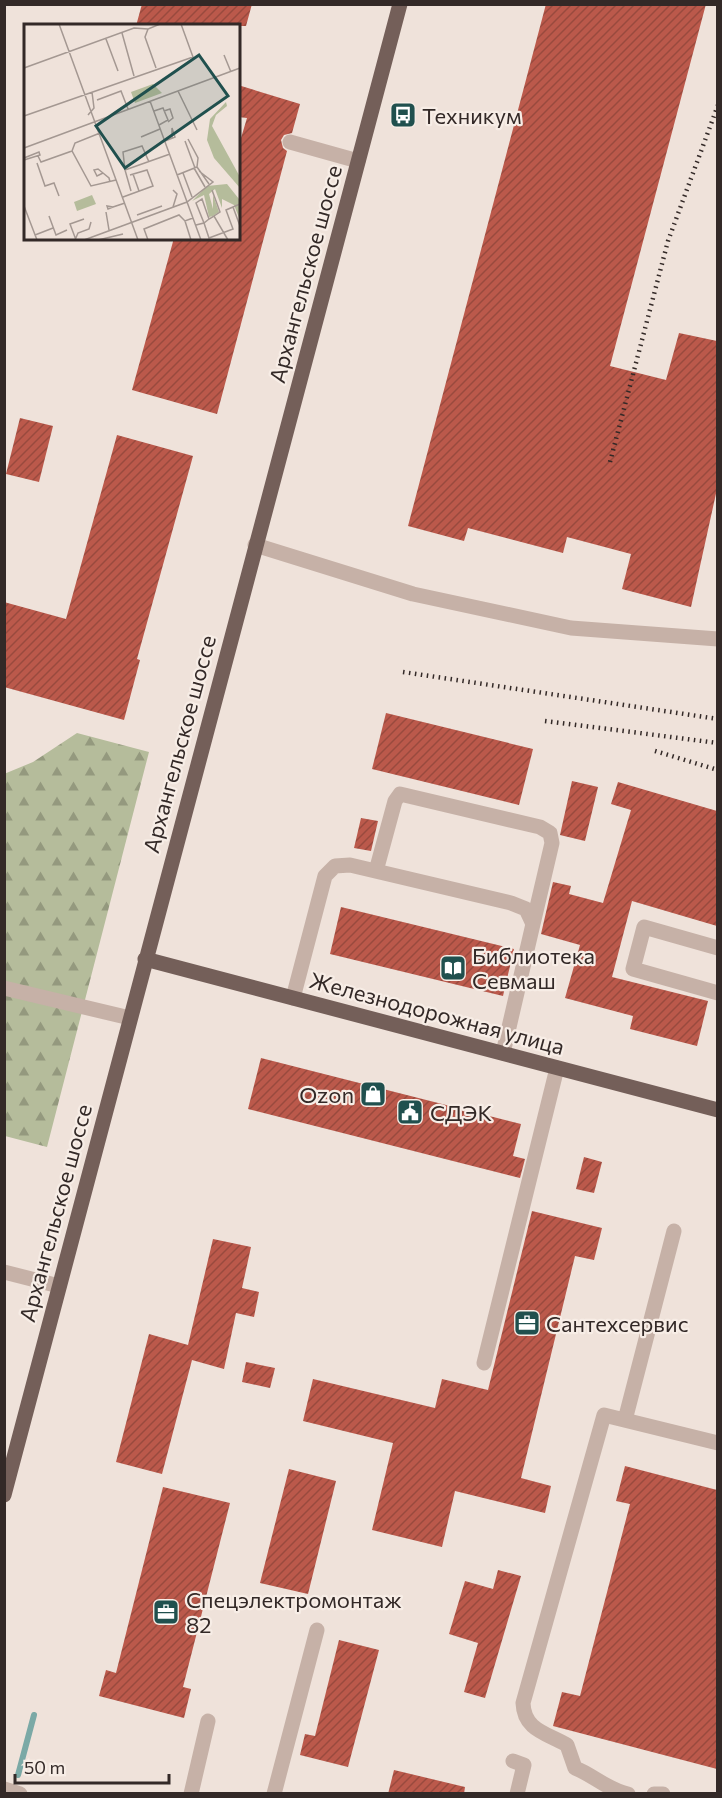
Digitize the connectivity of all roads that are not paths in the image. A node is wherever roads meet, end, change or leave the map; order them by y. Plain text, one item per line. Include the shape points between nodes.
1 (400, 4) edge
2 (290, 142) dead end
3 (358, 161) junction
4 (255, 545) junction
5 (717, 639) edge
6 (376, 871) junction
7 (533, 924) junction
8 (717, 948) edge
9 (145, 959) junction
10 (4, 988) edge
11 (717, 993) edge
12 (294, 998) junction
13 (130, 1018) junction
14 (503, 1053) junction
15 (556, 1068) junction
16 (717, 1110) edge
17 (674, 1231) dead end
18 (4, 1272) edge
19 (59, 1286) junction
20 (484, 1363) dead end
21 (625, 1420) junction
22 (717, 1443) edge
23 (4, 1495) edge
24 (317, 1630) dead end
25 (208, 1721) dead end
26 (513, 1761) dead end
27 (4, 1790) edge
28 (20, 1794) edge
29 (190, 1794) edge
30 (274, 1794) edge
31 (517, 1794) edge
32 (628, 1794) edge
33 (654, 1794) edge
34 (663, 1794) edge

1 - 3 main road, Архангельское шоссе
2 - 3 street
3 - 4 main road, Архангельское шоссе
4 - 5 street via 413,594 571,628
4 - 9 main road, Архангельское шоссе
6 - 7 street via 511,903 526,909
6 - 7 street via 400,794 540,827 550,832 552,843
6 - 12 street via 335,866 325,876
7 - 14 street
8 - 11 street via 644,927 633,969
9 - 12 main road, Железнодорожная улица
9 - 13 main road, Архангельское шоссе
10 - 13 street
12 - 14 main road, Железнодорожная улица
13 - 19 main road, Архангельское шоссе
14 - 15 main road, Железнодорожная улица
15 - 16 main road, Железнодорожная улица
15 - 20 street
17 - 21 street
18 - 19 street
19 - 23 main road, Архангельское шоссе
21 - 22 street
21 - 32 street via 604,1415 523,1703 523,1716 528,1725 567,1745 574,1768
24 - 30 street
25 - 29 street
26 - 31 street via 525,1765
27 - 28 street
33 - 34 street

